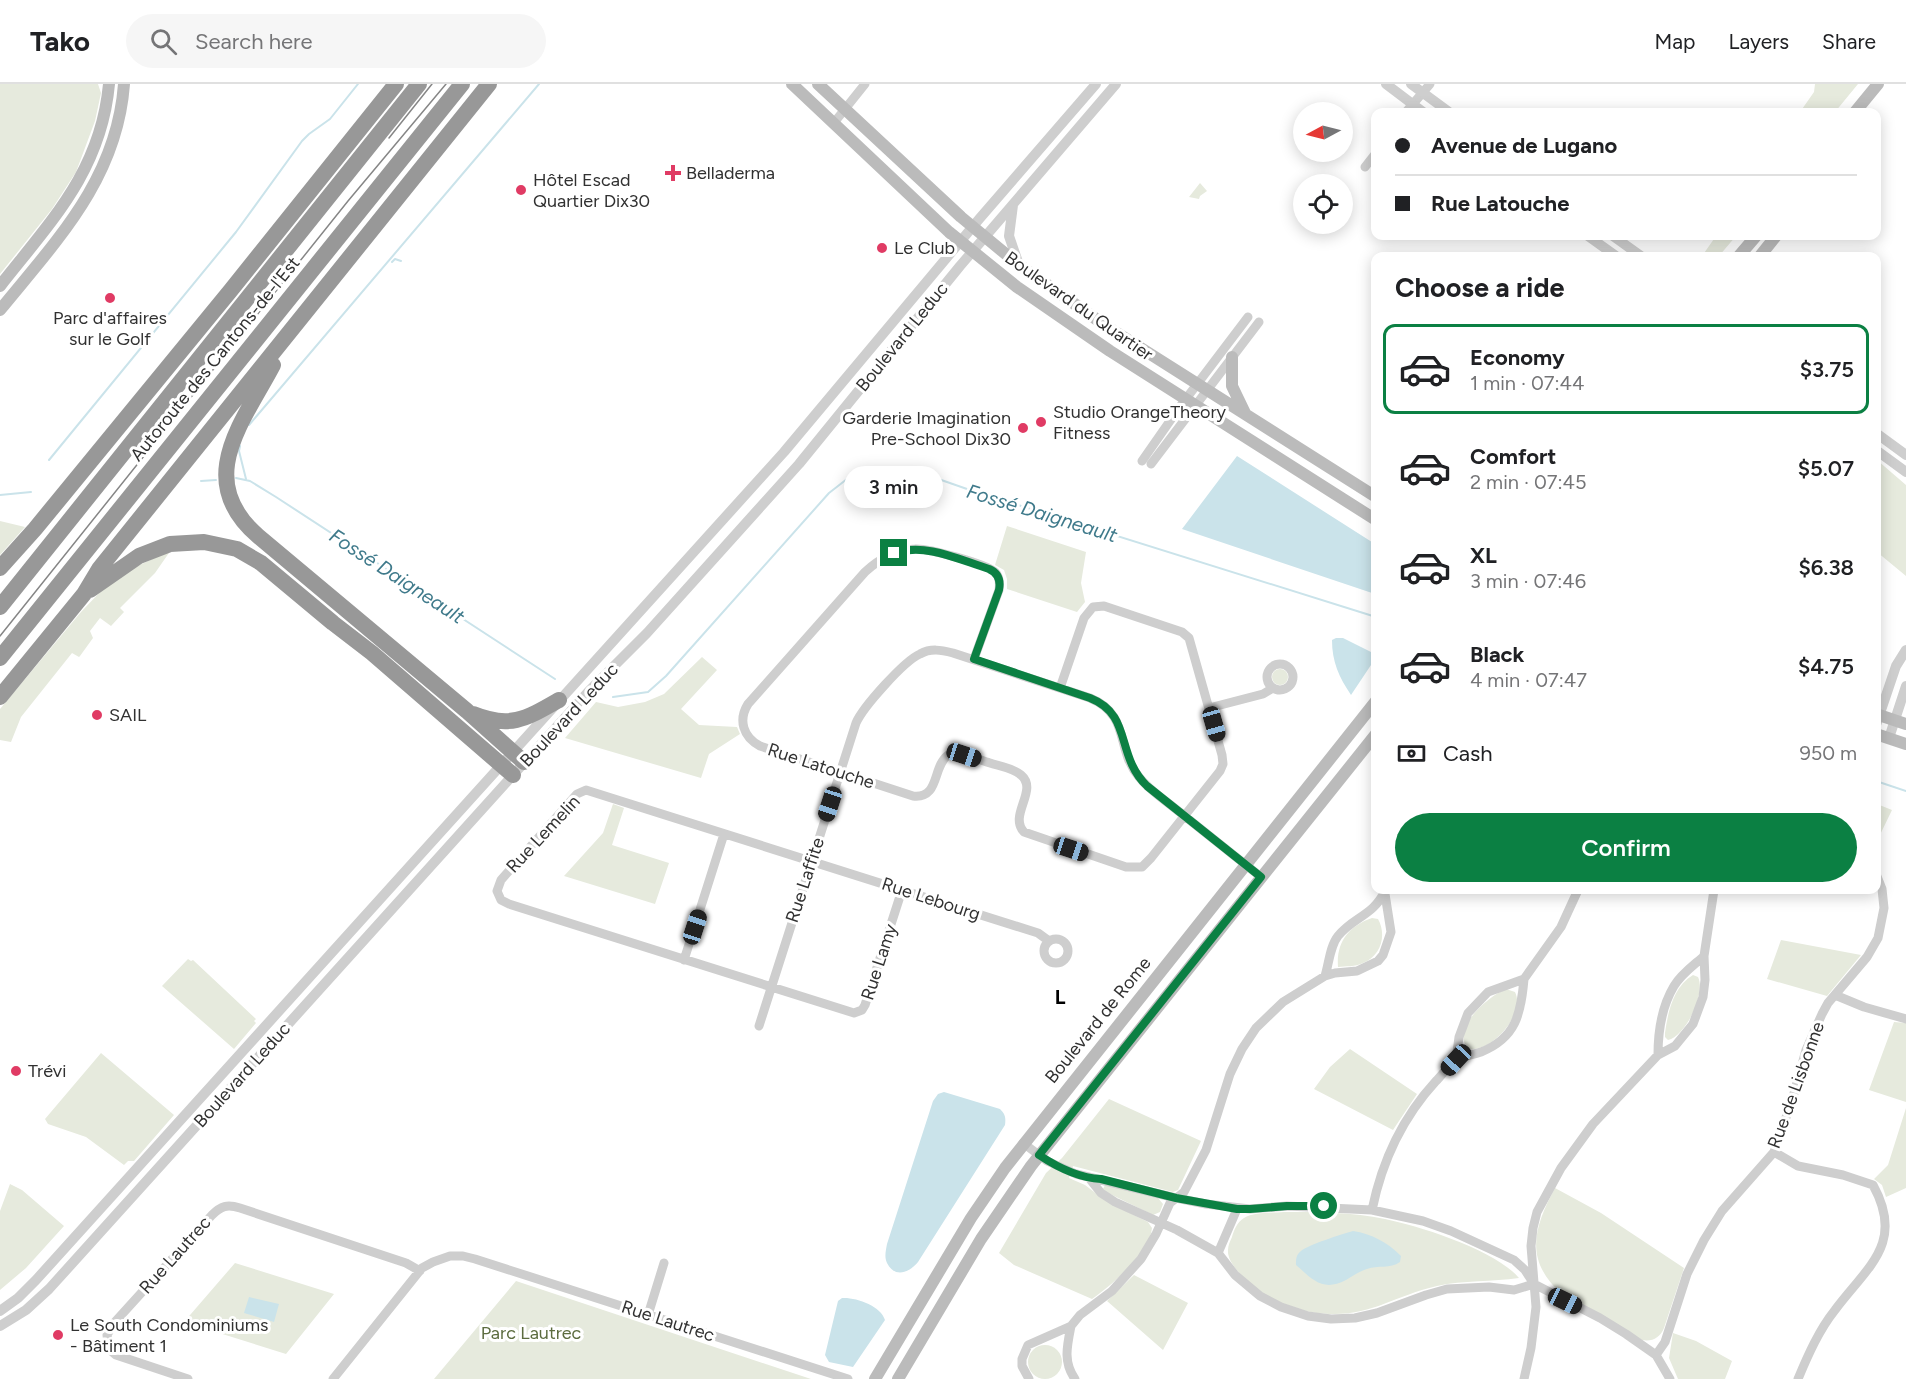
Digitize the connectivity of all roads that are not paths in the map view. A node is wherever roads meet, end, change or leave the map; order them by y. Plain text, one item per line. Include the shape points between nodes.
1 (109, 84) edge
2 (124, 84) edge
3 (396, 84) edge
4 (419, 84) edge
5 (462, 84) edge
6 (489, 84) edge
7 (792, 84) edge
8 (818, 84) edge
9 (865, 84) edge
10 (1096, 84) edge
11 (1386, 84) edge
12 (1411, 84) edge
13 (1878, 84) edge
14 (1109, 86) edge
15 (1427, 88) edge
16 (1409, 108) edge
17 (1411, 108) edge
18 (1445, 108) edge
19 (1858, 108) edge
20 (846, 109) junction
21 (833, 124) junction
22 (1371, 159) edge
23 (1365, 167) dead end
24 (1014, 202) junction
25 (972, 227) junction
26 (984, 237) junction
27 (1591, 240) edge
28 (1619, 240) edge
29 (1753, 240) edge
30 (1773, 240) edge
31 (960, 242) junction
32 (972, 252) junction
33 (1601, 252) edge
34 (1635, 252) edge
35 (1742, 252) edge
36 (1763, 252) edge
37 (1019, 265) junction
38 (0, 286) edge
39 (0, 310) edge
40 (1248, 317) dead end
41 (1259, 322) dead end
42 (292, 328) junction
43 (1232, 357) junction
44 (1202, 388) junction
45 (1191, 402) junction
46 (1245, 414) junction
47 (1881, 437) edge
48 (1881, 454) edge
49 (1906, 455) edge
50 (1147, 463) dead end
51 (1906, 472) edge
52 (1371, 494) edge
53 (1371, 517) edge
54 (35, 529) junction
55 (0, 568) edge
56 (0, 578) edge
57 (84, 594) junction
58 (0, 607) edge
59 (1906, 650) edge
60 (0, 658) edge
61 (974, 659) junction
62 (1906, 686) edge
63 (1060, 688) junction
64 (1273, 688) dead end
65 (0, 697) edge
66 (559, 700) junction
67 (1371, 707) edge
68 (1209, 708) junction
69 (1881, 709) edge
70 (467, 711) junction
71 (1881, 719) edge
72 (1900, 722) edge
73 (1881, 736) edge
74 (1889, 738) junction
75 (1371, 740) edge
76 (1906, 744) edge
77 (513, 763) junction
78 (840, 773) junction
79 (1185, 816) junction
80 (724, 834) junction
81 (811, 861) junction
82 (1245, 864) junction
83 (1261, 877) junction
84 (902, 890) junction
85 (1881, 891) edge
86 (1384, 894) edge
87 (1385, 894) edge
88 (1576, 894) edge
89 (1713, 894) edge
90 (1049, 941) dead end
91 (1704, 956) junction
92 (684, 960) junction
93 (1325, 976) junction
94 (1524, 979) junction
95 (771, 988) junction
96 (1835, 995) junction
97 (1906, 1019) edge
98 (759, 1026) dead end
99 (1658, 1055) junction
100 (1456, 1060) junction
101 (1023, 1143) junction
102 (1773, 1152) junction
103 (1039, 1155) junction
104 (1089, 1178) junction
105 (1176, 1198) junction
106 (1237, 1209) junction
107 (1372, 1210) junction
108 (1161, 1224) junction
109 (1218, 1253) junction
110 (664, 1263) dead end
111 (420, 1270) junction
112 (1534, 1284) junction
113 (0, 1311) edge
114 (648, 1315) junction
115 (0, 1326) edge
116 (1071, 1326) junction
117 (1656, 1355) junction
118 (188, 1379) edge
119 (333, 1379) edge
120 (848, 1379) edge
121 (875, 1379) edge
122 (898, 1379) edge
123 (1029, 1379) edge
124 (1075, 1379) edge
125 (1524, 1379) edge
126 (1670, 1379) edge
127 (1798, 1379) edge

1 - 38 main road via 101,125 81,177 62,208
2 - 39 main road via 111,146 89,196
3 - 54 highway
4 - 58 highway, Autoroute des Cantons-de-l'Est
5 - 60 highway, Autoroute des Cantons-de-l'Est
6 - 42 highway
7 - 21 main road, Boulevard du Quartier
8 - 20 main road, Boulevard du Quartier
9 - 20 street
10 - 25 street, Boulevard Leduc
11 - 16 street
12 - 15 street
13 - 19 main road
14 - 24 street, Boulevard Leduc
15 - 17 street
15 - 18 street
20 - 21 street
20 - 25 main road, Boulevard du Quartier
21 - 31 main road, Boulevard du Quartier
22 - 23 street
24 - 26 street, Boulevard Leduc
24 - 37 street via 1009,236
25 - 26 main road, Boulevard du Quartier
25 - 31 street, Boulevard Leduc
26 - 32 street, Boulevard Leduc
26 - 37 main road, Boulevard du Quartier
27 - 33 street
28 - 34 street
29 - 35 main road
30 - 36 main road
31 - 32 main road, Boulevard du Quartier
31 - 66 street, Boulevard Leduc via 806,426
32 - 45 main road, Boulevard du Quartier via 1049,311
32 - 77 street, Boulevard Leduc via 799,464 647,633
37 - 44 main road, Boulevard du Quartier
40 - 44 street
41 - 43 street
42 - 57 highway via 99,569
42 - 70 highway via 231,443 225,473 233,506 250,530
43 - 44 street
43 - 46 main road via 1233,391
44 - 45 street
44 - 46 main road, Boulevard du Quartier
45 - 50 street
45 - 53 main road, Boulevard du Quartier
46 - 52 main road, Boulevard du Quartier
47 - 49 street
48 - 51 street
54 - 55 highway
54 - 56 highway
57 - 65 highway
57 - 77 highway via 139,556 162,546 195,541 237,549 261,563
59 - 69 street via 1896,666
61 - 63 street, Rue Laffite
61 - 78 street, Rue Laffite via 934,650 908,662 860,715
61 - 78 street, Rue Latouche via 999,590 995,573 933,550 918,549 894,553 869,568 748,704 743,717 745,732 757,745
62 - 72 street
63 - 68 street via 1086,613 1100,606 1185,633
63 - 79 street, Rue Laffite via 1108,707 1118,722 1128,759 1138,776
64 - 68 street
66 - 70 highway via 512,722
66 - 77 street, Boulevard Leduc
67 - 82 main road, Boulevard de Rome
68 - 79 street via 1222,768
70 - 77 highway
71 - 72 main road
72 - 74 street
73 - 74 main road
74 - 76 main road
75 - 83 main road, Boulevard de Rome
77 - 113 street, Boulevard Leduc via 36,1280
77 - 115 street, Boulevard Leduc via 49,1289
78 - 79 street, Rue Latouche via 919,797 932,790 941,762 948,755 964,755 1004,768 1021,775 1026,783 1018,819 1024,832 1131,868 1146,863
78 - 81 street, Rue Laffite
79 - 82 street, Rue Laffite
80 - 81 street, Rue Lemelin
80 - 92 street
80 - 92 street, Rue Lemelin via 584,790 498,884 498,896 508,904
81 - 84 street, Rue Lebourg
81 - 95 street, Rue Laffite
82 - 83 street, Rue Laffite
82 - 101 main road, Boulevard de Rome
83 - 103 main road, Boulevard de Rome
84 - 90 street, Rue Lebourg via 1038,933
84 - 95 street, Rue Lamy via 862,1010 847,1012
85 - 96 street, Rue de Lisbonne via 1883,919 1878,938
86 - 93 street via 1373,910 1339,935
87 - 93 street via 1391,932 1383,955 1357,971
88 - 94 street via 1561,927
89 - 91 street
91 - 99 street via 1671,992 1658,1040
91 - 99 street via 1705,980 1698,1014 1675,1046
92 - 95 street, Rue Lemelin
93 - 105 street via 1283,1002 1250,1037 1230,1074 1206,1150 1189,1185
94 - 100 street via 1488,992 1473,1005 1462,1023
94 - 100 street via 1519,1015 1508,1034 1490,1049
95 - 98 street, Rue Laffite
96 - 97 street
96 - 102 street, Rue de Lisbonne via 1806,1050
99 - 112 street via 1593,1124 1549,1188 1533,1228
100 - 107 street via 1424,1095 1397,1137
101 - 103 street
101 - 121 main road, Boulevard de Rome via 971,1218
102 - 117 street, Rue de Lisbonne via 1722,1211 1704,1240 1687,1274 1665,1342
102 - 127 street via 1798,1166 1874,1185 1886,1216 1884,1238 1876,1259 1834,1311
103 - 104 street
103 - 122 main road, Boulevard de Rome via 981,1239
104 - 105 street
104 - 108 street via 1101,1193
105 - 106 street
105 - 108 street
106 - 107 street via 1287,1206
106 - 109 street
107 - 112 street via 1423,1221 1466,1237 1514,1260
108 - 109 street
108 - 116 street via 1132,1271
109 - 112 street via 1235,1275 1260,1296 1281,1307 1318,1317 1362,1317 1447,1289 1514,1290
110 - 114 street
111 - 114 street, Rue Lautrec via 443,1258 467,1257
111 - 118 street, Rue Lautrec via 237,1207 221,1207 107,1335 109,1349 116,1355
111 - 119 street, Rue Lautrec
112 - 117 street via 1607,1322
112 - 125 street via 1535,1323
114 - 120 street, Rue Lautrec
116 - 123 street via 1028,1345 1022,1366
116 - 124 street via 1066,1352
117 - 126 street

